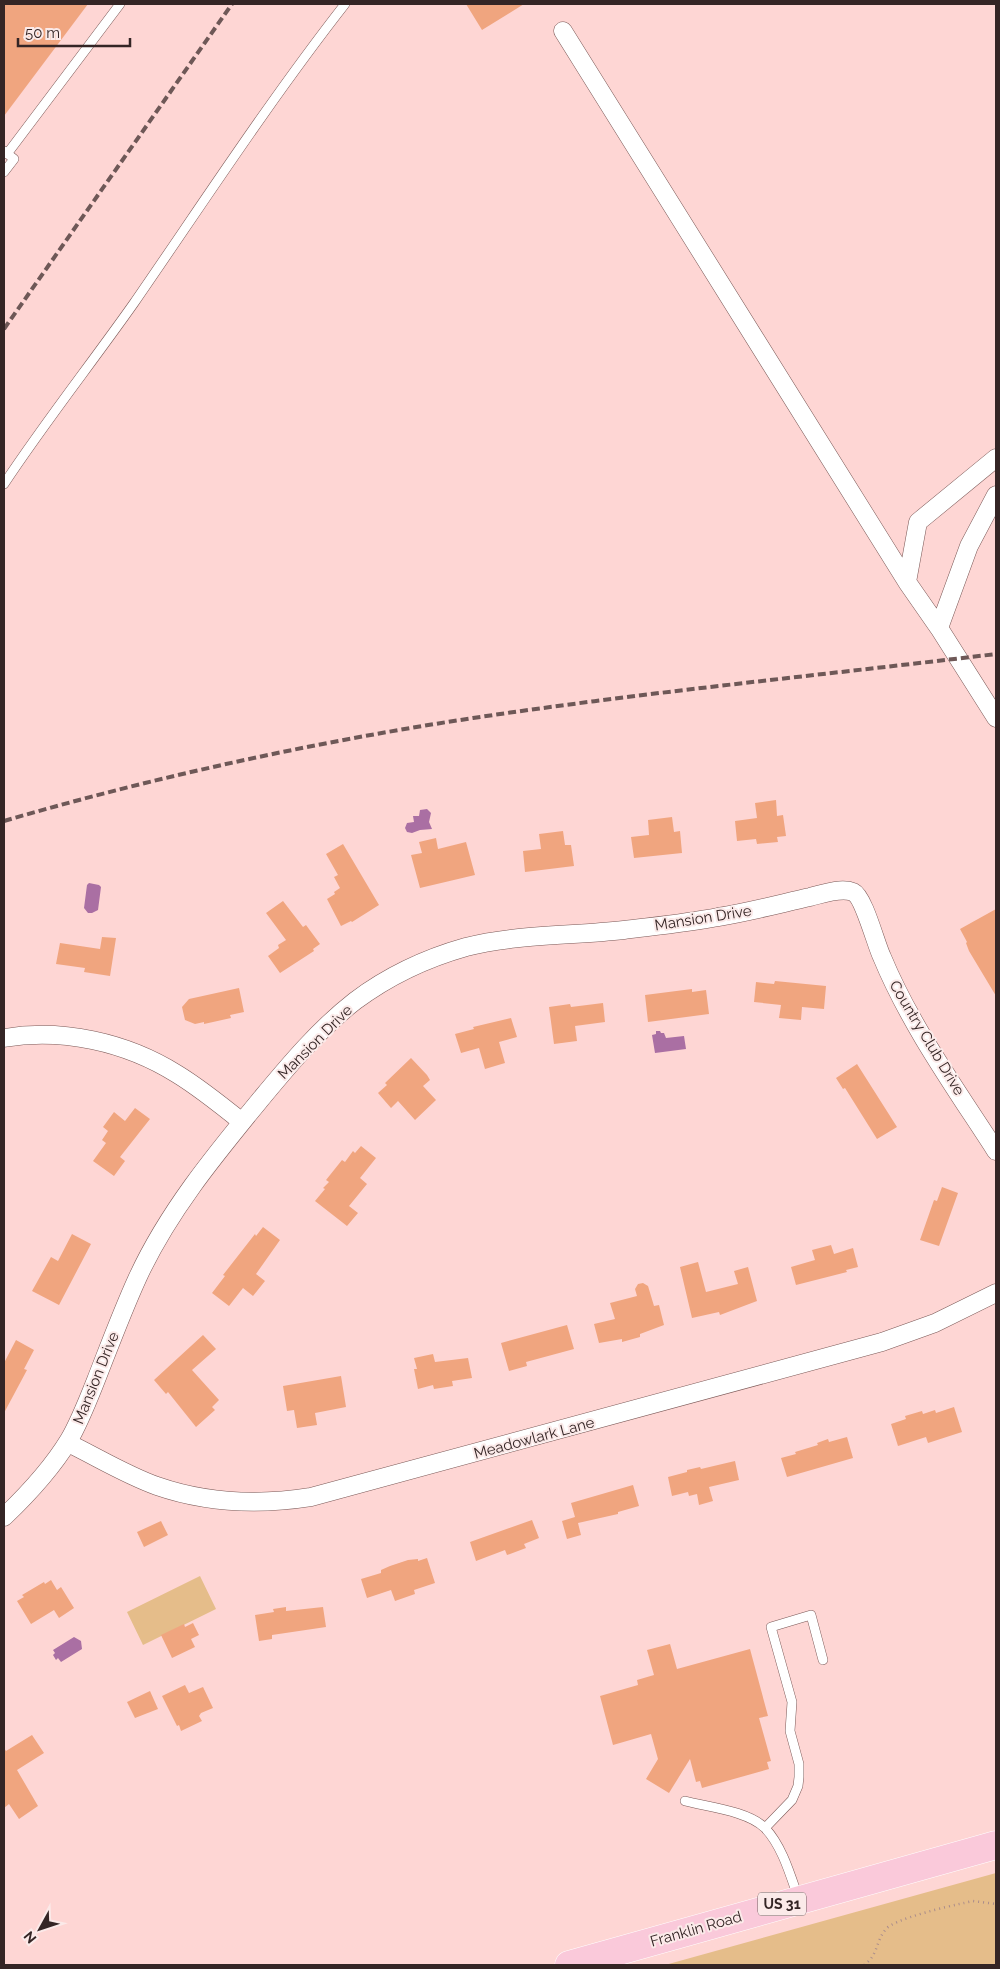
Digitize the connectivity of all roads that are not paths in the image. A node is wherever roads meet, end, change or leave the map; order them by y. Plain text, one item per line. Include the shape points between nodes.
1 (120, 4) edge
2 (344, 4) edge
3 (562, 31) dead end
4 (6, 152) edge
5 (4, 172) edge
6 (996, 458) edge
7 (4, 484) edge
8 (996, 495) edge
9 (907, 582) junction
10 (939, 628) junction
11 (996, 718) edge
12 (855, 893) joint
13 (4, 1038) edge
14 (242, 1122) junction
15 (996, 1151) edge
16 (996, 1293) edge
17 (68, 1443) junction
18 (4, 1517) edge
19 (824, 1660) dead end
20 (686, 1801) dead end
21 (765, 1828) junction
22 (996, 1845) edge
23 (798, 1900) junction
24 (569, 1965) edge

1 - 4 lane
2 - 7 lane via 248,135
3 - 9 street
4 - 5 lane via 14,159
6 - 9 street via 918,522
8 - 10 street via 969,546
9 - 10 street
10 - 11 street
12 - 14 street, Mansion Drive via 826,893 698,921 507,940 449,953 408,970 356,1000 300,1053
12 - 15 street, Country Club Drive via 900,997
13 - 14 street via 65,1036 129,1051 178,1074
14 - 17 street, Mansion Drive via 180,1203 154,1246
16 - 17 street, Meadowlark Lane via 941,1320 882,1342 311,1497 270,1502 185,1494 156,1485
17 - 18 street, Mansion Drive
19 - 21 lane via 811,1615 771,1627 792,1702 790,1731 799,1777 792,1800
20 - 21 lane via 737,1814
21 - 23 lane via 783,1857
22 - 23 main road, Franklin Road / US 31
23 - 24 main road, Franklin Road / US 31

